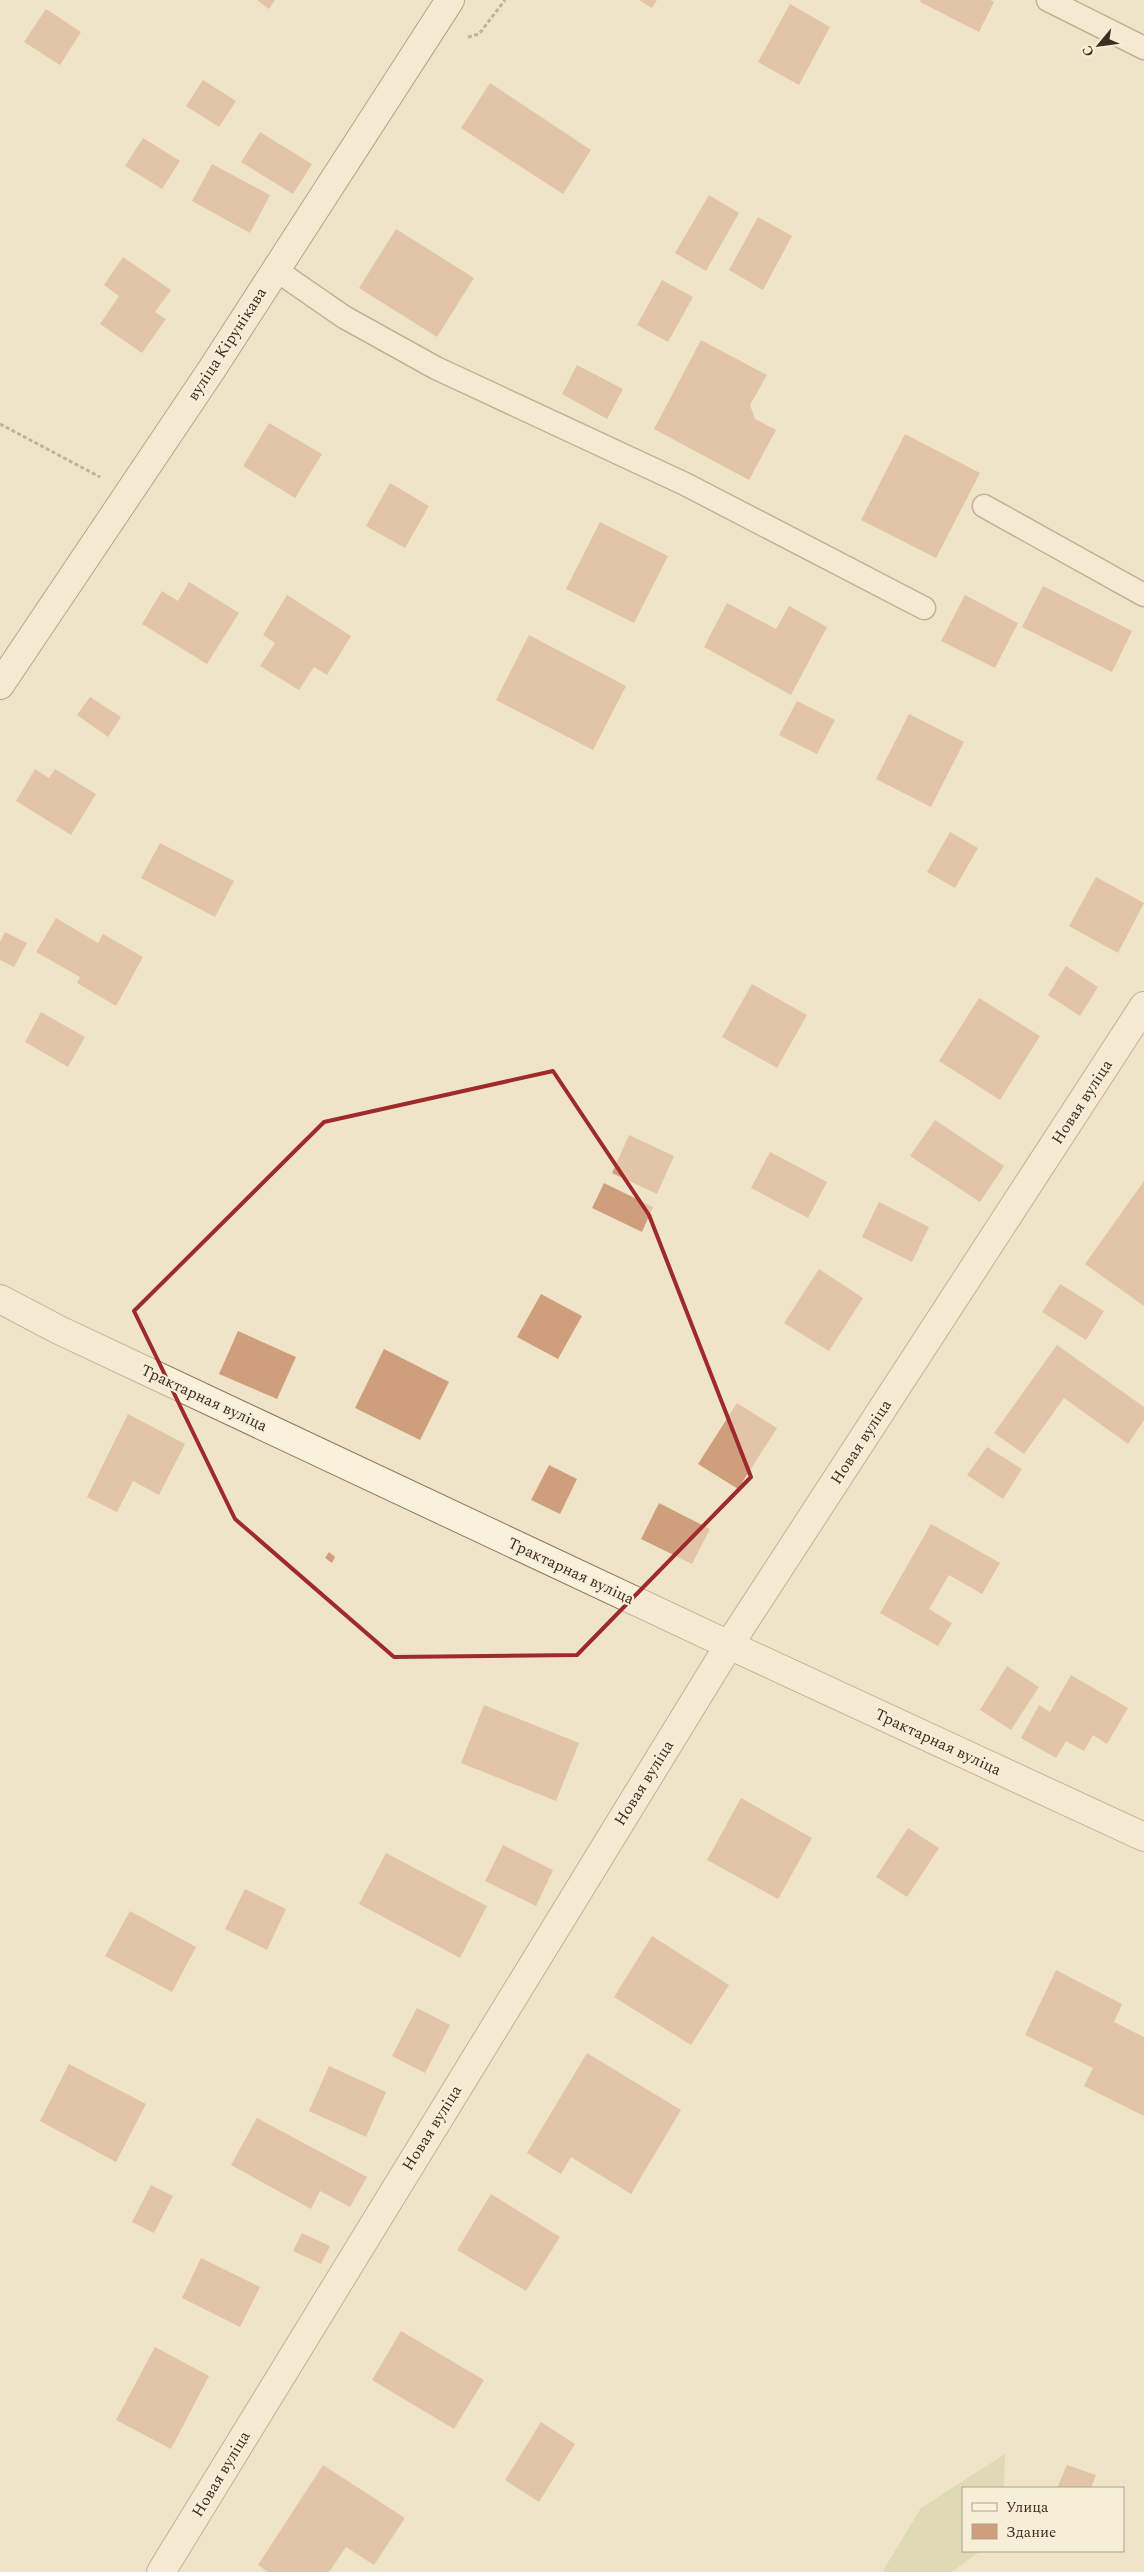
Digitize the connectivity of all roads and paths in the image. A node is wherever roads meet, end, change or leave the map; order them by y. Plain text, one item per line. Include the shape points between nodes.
1 (450, 0) edge
2 (1048, 0) edge
3 (1144, 48) edge
4 (276, 270) junction
5 (0, 424) edge
6 (130, 492) junction
7 (984, 506) dead end
8 (1144, 594) edge
9 (924, 608) dead end
10 (0, 685) edge
11 (1144, 1006) edge
12 (0, 1299) edge
13 (729, 1645) junction
14 (1144, 1837) edge
15 (161, 2572) edge

1 - 4 street, вуліца Кірунікава
2 - 3 lane
4 - 6 street, вуліца Кірунікава
4 - 9 lane via 344,318 436,368 685,484
5 - 6 path
6 - 10 street, вуліца Кірунікава
7 - 8 lane
11 - 13 street, Новая вуліца
12 - 13 street, Трактарная вуліца
13 - 14 street, Трактарная вуліца
13 - 15 street, Новая вуліца

